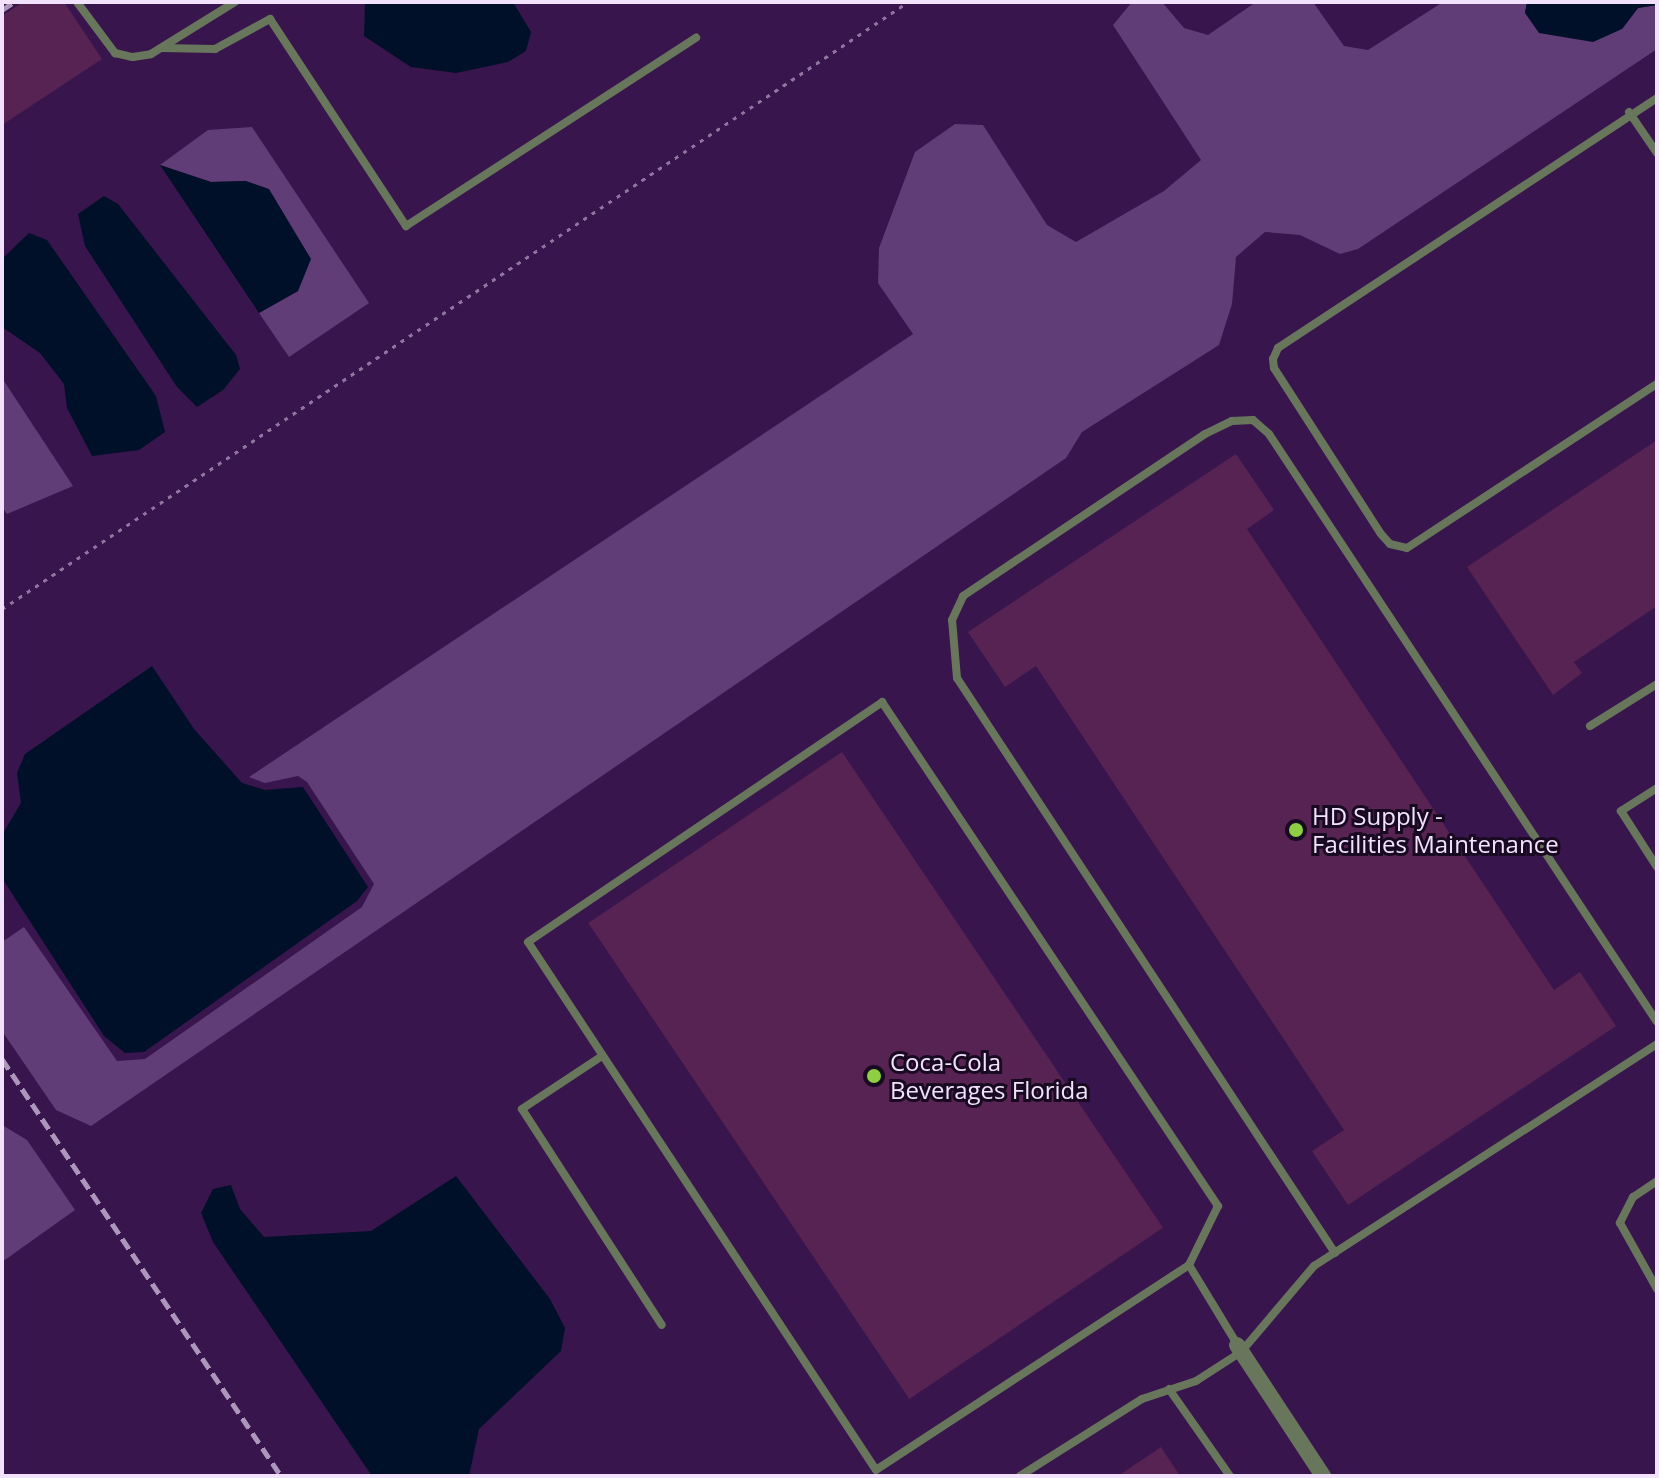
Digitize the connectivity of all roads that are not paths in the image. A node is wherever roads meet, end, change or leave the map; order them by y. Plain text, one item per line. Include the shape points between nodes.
1 (77, 2) edge
2 (235, 2) edge
3 (696, 38) dead end
4 (162, 48) junction
5 (1657, 98) edge
6 (1629, 112) junction
7 (1657, 153) edge
8 (1657, 384) edge
9 (1657, 684) edge
10 (1590, 726) dead end
11 (1657, 788) edge
12 (1657, 867) edge
13 (1657, 1022) edge
14 (1657, 1044) edge
15 (602, 1056) junction
16 (1657, 1181) edge
17 (1335, 1253) junction
18 (1189, 1265) junction
19 (1657, 1289) edge
20 (662, 1325) dead end
21 (1239, 1348) junction
22 (1169, 1389) junction
23 (1020, 1476) edge
24 (1230, 1476) edge
25 (1323, 1476) edge

1 - 4 lane via 115,53 133,57
2 - 4 lane
3 - 4 lane via 406,226 270,19 215,49
5 - 6 lane
6 - 7 lane
6 - 8 lane via 1278,348 1274,368 1381,534 1390,544 1407,548
9 - 10 lane
11 - 12 lane via 1621,811
13 - 17 lane via 1269,434 1253,420 1232,421 1205,434 963,596 952,620 957,678
14 - 17 lane
15 - 18 lane via 876,1470
15 - 18 lane via 528,942 882,702 1218,1206
15 - 20 lane via 522,1109
16 - 19 lane via 1633,1197 1620,1223
17 - 21 lane via 1314,1266
18 - 21 lane
21 - 22 lane via 1196,1381
21 - 25 street
22 - 23 lane via 1115,1414
22 - 24 lane

